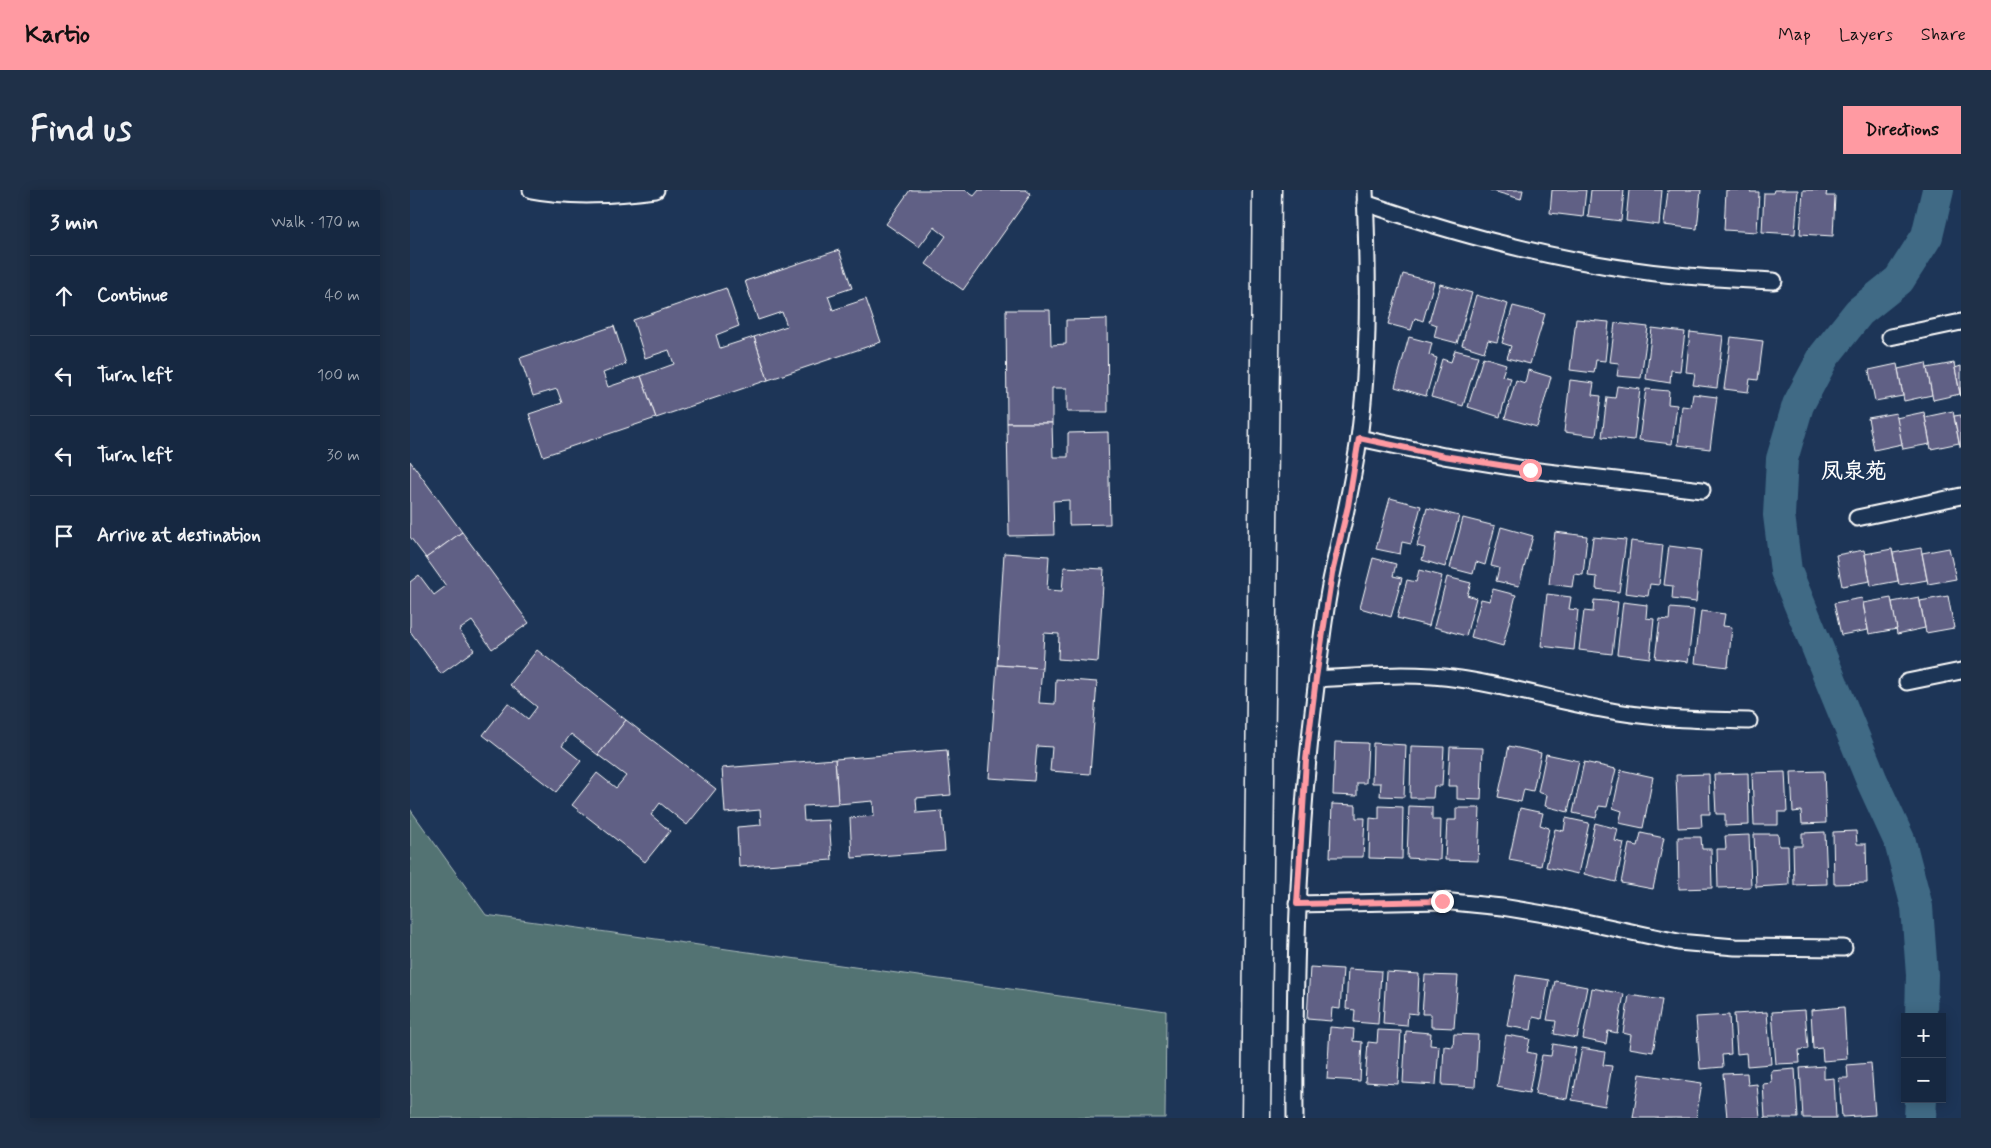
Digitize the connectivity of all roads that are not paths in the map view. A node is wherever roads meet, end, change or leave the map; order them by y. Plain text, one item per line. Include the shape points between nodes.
1 (531, 190) edge
2 (656, 190) edge
3 (1267, 190) edge
4 (1365, 196) edge
5 (1774, 281) dead end
6 (1961, 322) edge
7 (1890, 337) dead end
8 (1359, 438) junction
9 (1702, 490) dead end
10 (1961, 496) edge
11 (1857, 518) dead end
12 (1961, 671) edge
13 (1316, 678) junction
14 (1908, 682) dead end
15 (1749, 721) dead end
16 (1297, 904) junction
17 (1844, 948) dead end
18 (1256, 1118) edge
19 (1295, 1118) edge

1 - 2 lane via 580,195
3 - 18 street
4 - 5 lane via 1431,226 1566,259 1635,271
4 - 8 lane via 1368,314
6 - 7 lane
8 - 9 lane via 1530,470
8 - 13 lane via 1348,506 1332,573
10 - 11 lane
12 - 14 lane
13 - 15 lane via 1388,674 1460,679 1602,710 1675,719
13 - 16 lane via 1306,760
16 - 17 lane via 1442,901 1562,917 1678,942 1735,947
16 - 19 lane

